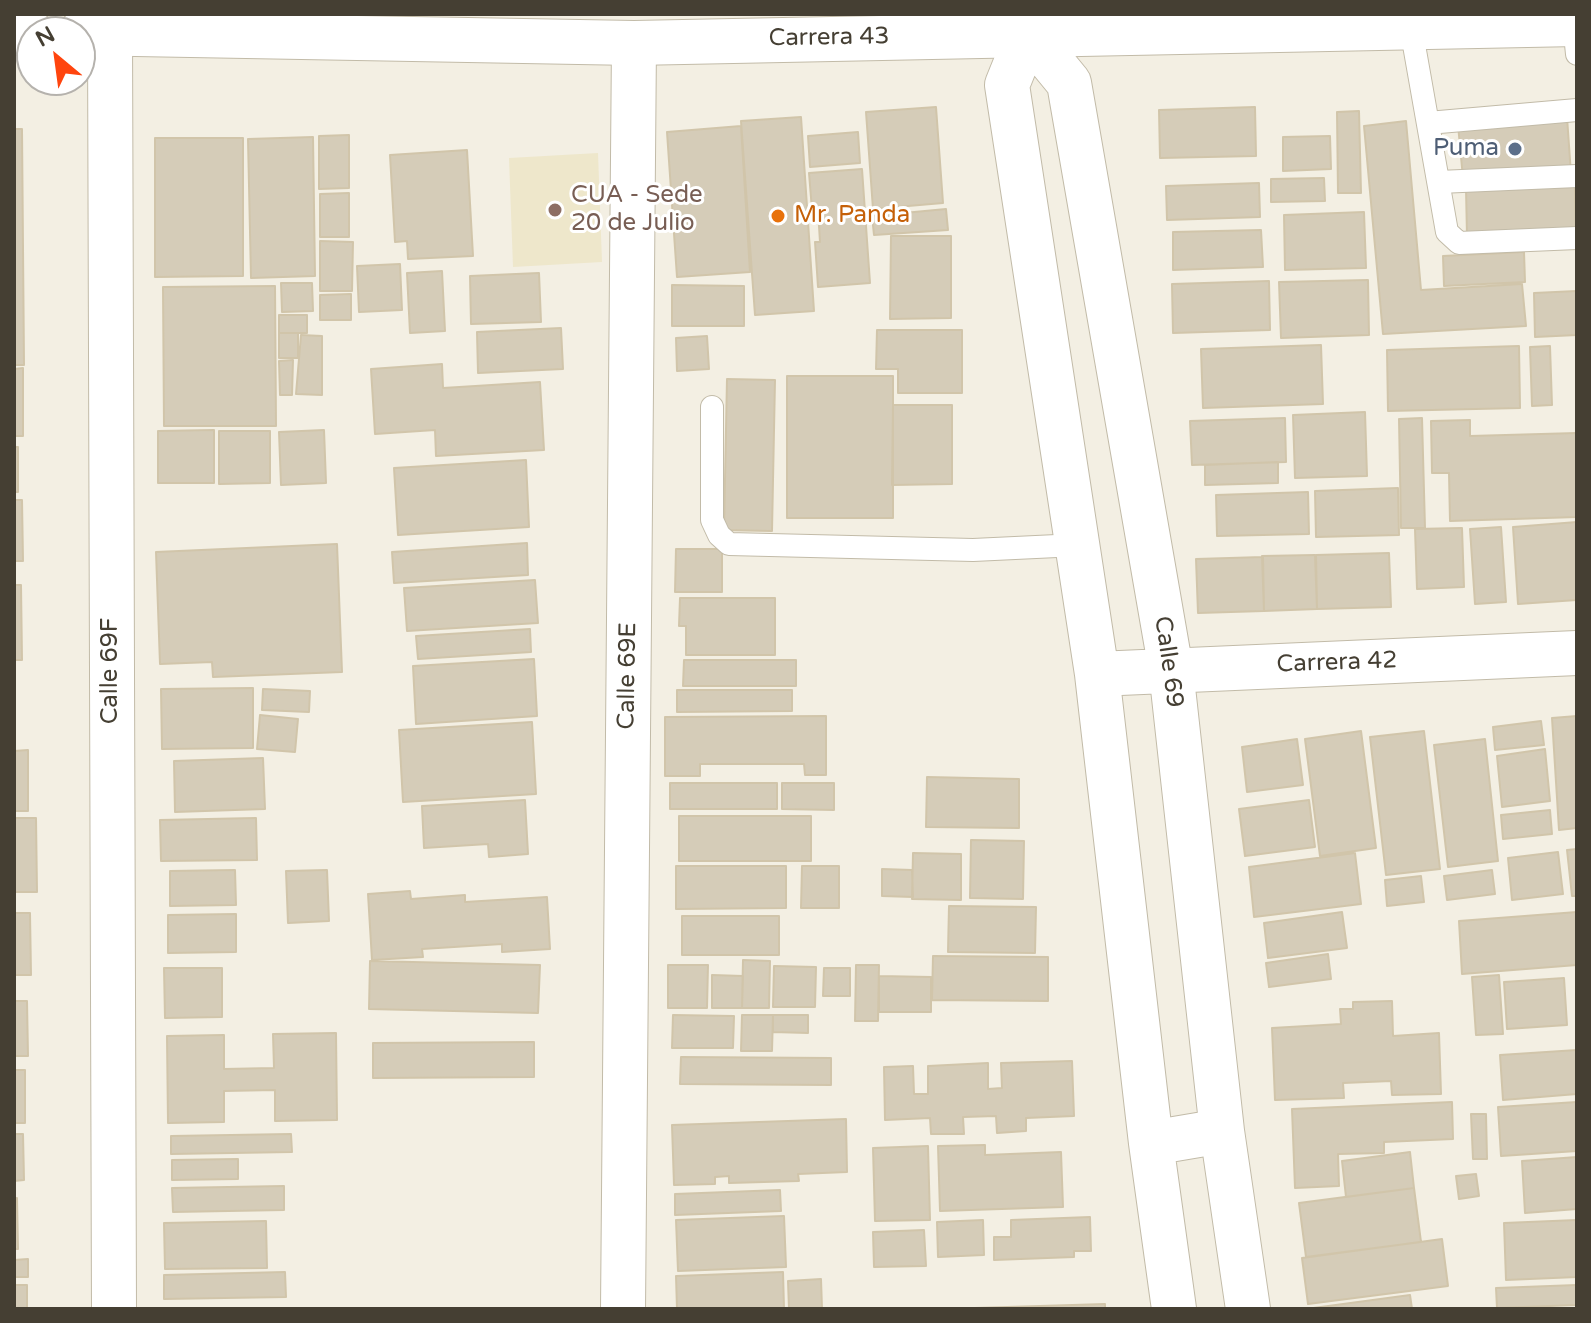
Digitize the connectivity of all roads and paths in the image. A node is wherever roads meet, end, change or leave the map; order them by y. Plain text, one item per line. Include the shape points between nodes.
1 (1026, 24) edge
2 (1411, 28) junction
3 (96, 33) edge
4 (1576, 34) edge
5 (634, 43) junction
6 (96, 96) edge
7 (1577, 110) edge
8 (1428, 123) junction
9 (1577, 176) edge
10 (1439, 182) junction
11 (1577, 238) edge
12 (712, 407) dead end
13 (1078, 545) junction
14 (1577, 653) edge
15 (1171, 670) junction
16 (1097, 674) junction
17 (1222, 1131) junction
18 (1151, 1143) junction
19 (114, 1309) edge
20 (623, 1309) edge
21 (1174, 1309) edge
22 (1248, 1309) edge

1 - 2 street, Carrera 43
1 - 5 street, Carrera 43
1 - 13 street via 1007,85
1 - 15 street, Calle 69 via 1069,83
2 - 4 street, Carrera 43
2 - 8 lane
3 - 5 street, Carrera 43
5 - 20 street, Calle 69E
6 - 19 street, Calle 69F
7 - 8 lane
8 - 10 lane
9 - 10 lane
10 - 11 lane via 1447,232 1459,243
12 - 13 lane via 712,520 729,544 973,550
13 - 16 street
14 - 15 street, Carrera 42
15 - 16 street, Carrera 42
15 - 17 street, Calle 69
16 - 18 street
17 - 18 street
17 - 22 street, Calle 69
18 - 21 street

